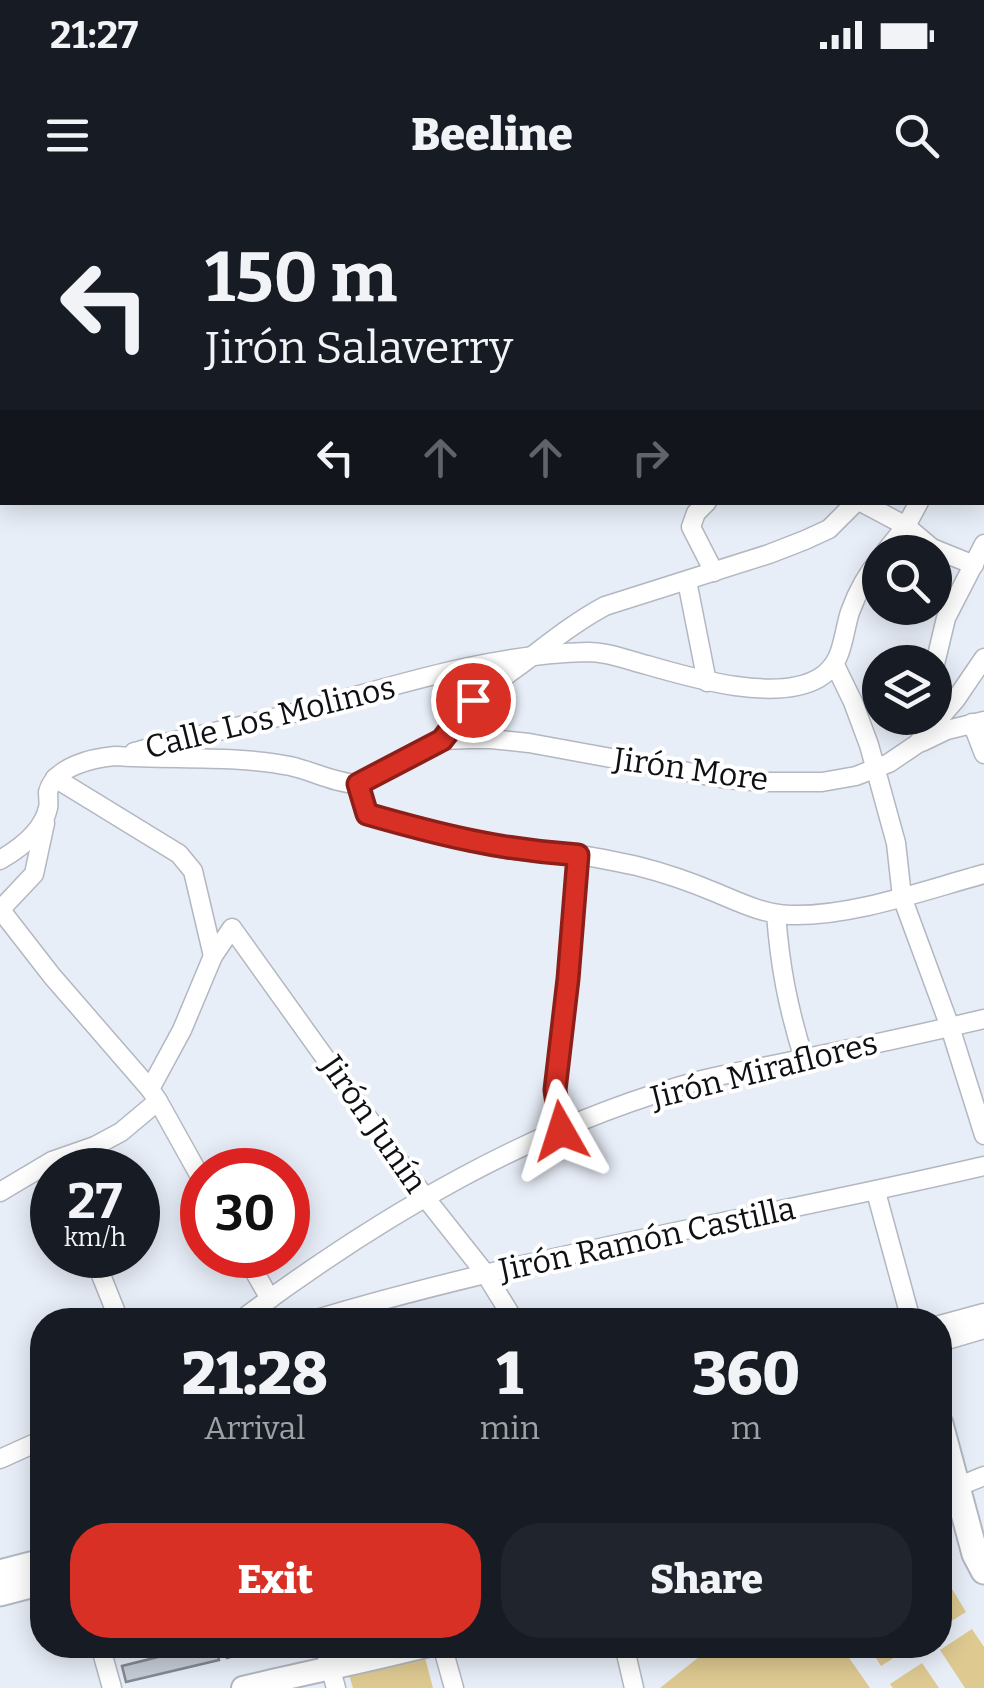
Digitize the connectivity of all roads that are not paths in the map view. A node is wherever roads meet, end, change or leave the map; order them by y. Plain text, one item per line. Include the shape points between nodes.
1 (704, 505) edge
2 (855, 505) edge
3 (864, 505) edge
4 (917, 505) edge
5 (906, 526) junction
6 (899, 535) edge
7 (984, 544) edge
8 (974, 565) junction
9 (714, 572) junction
10 (687, 581) junction
11 (862, 587) edge
12 (940, 645) edge
13 (530, 658) junction
14 (984, 658) edge
15 (835, 665) junction
16 (706, 682) junction
17 (978, 722) edge
18 (919, 735) edge
19 (442, 740) junction
20 (917, 744) junction
21 (984, 754) edge
22 (116, 756) junction
23 (875, 770) junction
24 (55, 778) junction
25 (358, 784) junction
26 (48, 808) junction
27 (578, 855) junction
28 (0, 860) edge
29 (984, 874) edge
30 (902, 897) junction
31 (0, 910) edge
32 (776, 914) junction
33 (213, 956) junction
34 (984, 1019) edge
35 (950, 1027) junction
36 (804, 1059) junction
37 (154, 1095) junction
38 (561, 1131) junction
39 (984, 1134) edge
40 (91, 1148) edge
41 (184, 1148) edge
42 (984, 1166) edge
43 (30, 1177) edge
44 (0, 1192) edge
45 (876, 1192) junction
46 (424, 1196) junction
47 (486, 1273) junction
48 (103, 1278) edge
49 (258, 1278) edge
50 (270, 1298) junction
51 (114, 1308) edge
52 (257, 1308) edge
53 (352, 1308) edge
54 (507, 1308) edge
55 (908, 1308) edge
56 (984, 1313) edge
57 (952, 1322) edge
58 (984, 1329) edge
59 (952, 1338) edge
60 (30, 1445) edge
61 (0, 1458) edge
62 (984, 1476) edge
63 (952, 1498) edge
64 (952, 1503) edge
65 (30, 1565) edge
66 (984, 1571) edge
67 (0, 1573) edge
68 (30, 1585) edge
69 (0, 1593) edge
70 (104, 1658) edge
71 (378, 1658) edge
72 (446, 1658) edge
73 (626, 1658) edge
74 (330, 1667) edge
75 (630, 1687) edge
76 (112, 1688) edge
77 (242, 1688) edge
78 (454, 1688) edge

1 - 9 street via 691,527
2 - 9 street via 830,530
3 - 5 street
4 - 5 street
5 - 6 street
5 - 8 street via 932,548
7 - 8 street
8 - 12 street
9 - 10 street
10 - 13 street via 605,606
10 - 16 street
11 - 15 street
13 - 16 street, Calle Los Molinos via 609,654
13 - 19 street via 473,700
13 - 22 street, Calle Los Molinos via 445,671
14 - 20 street, Jirón More
15 - 16 street, Calle Los Molinos via 806,684 776,688
15 - 23 street
17 - 20 street
17 - 21 street
18 - 20 street
19 - 23 street, Jirón More via 528,743 764,782 838,780
19 - 25 street, Jirón More
20 - 23 street, Jirón More
22 - 24 street, Calle Los Molinos via 94,758
22 - 25 street via 278,764
23 - 30 street via 896,843
24 - 26 street
24 - 33 street via 178,854 193,871
25 - 27 street via 367,814 494,847
26 - 28 street via 29,839
26 - 31 street via 34,874
27 - 32 street via 669,875
27 - 38 street via 555,1090
29 - 30 street
30 - 32 street via 822,913
30 - 35 street
31 - 37 street
32 - 36 street via 789,1011
33 - 37 street
33 - 46 street, Jirón Junín via 232,928
34 - 35 street, Jirón Miraflores
35 - 36 street, Jirón Miraflores
35 - 39 street
36 - 38 street, Jirón Miraflores via 702,1080
37 - 40 street via 121,1132
37 - 41 street
38 - 46 street, Jirón Miraflores
42 - 45 street, Jirón Ramón Castilla
43 - 44 street
45 - 47 street, Jirón Ramón Castilla
45 - 55 street
46 - 47 street, Jirón Junín
46 - 50 street, Jirón Miraflores
47 - 53 street, Jirón Ramón Castilla
47 - 54 street, Jirón Junín
48 - 51 street
49 - 50 street
50 - 52 street, Jirón Miraflores
56 - 57 street
58 - 59 street
60 - 61 street
62 - 63 street
64 - 66 highway
65 - 67 highway
68 - 69 highway
70 - 76 street
71 - 74 main road
72 - 78 street
73 - 75 street
74 - 77 main road

